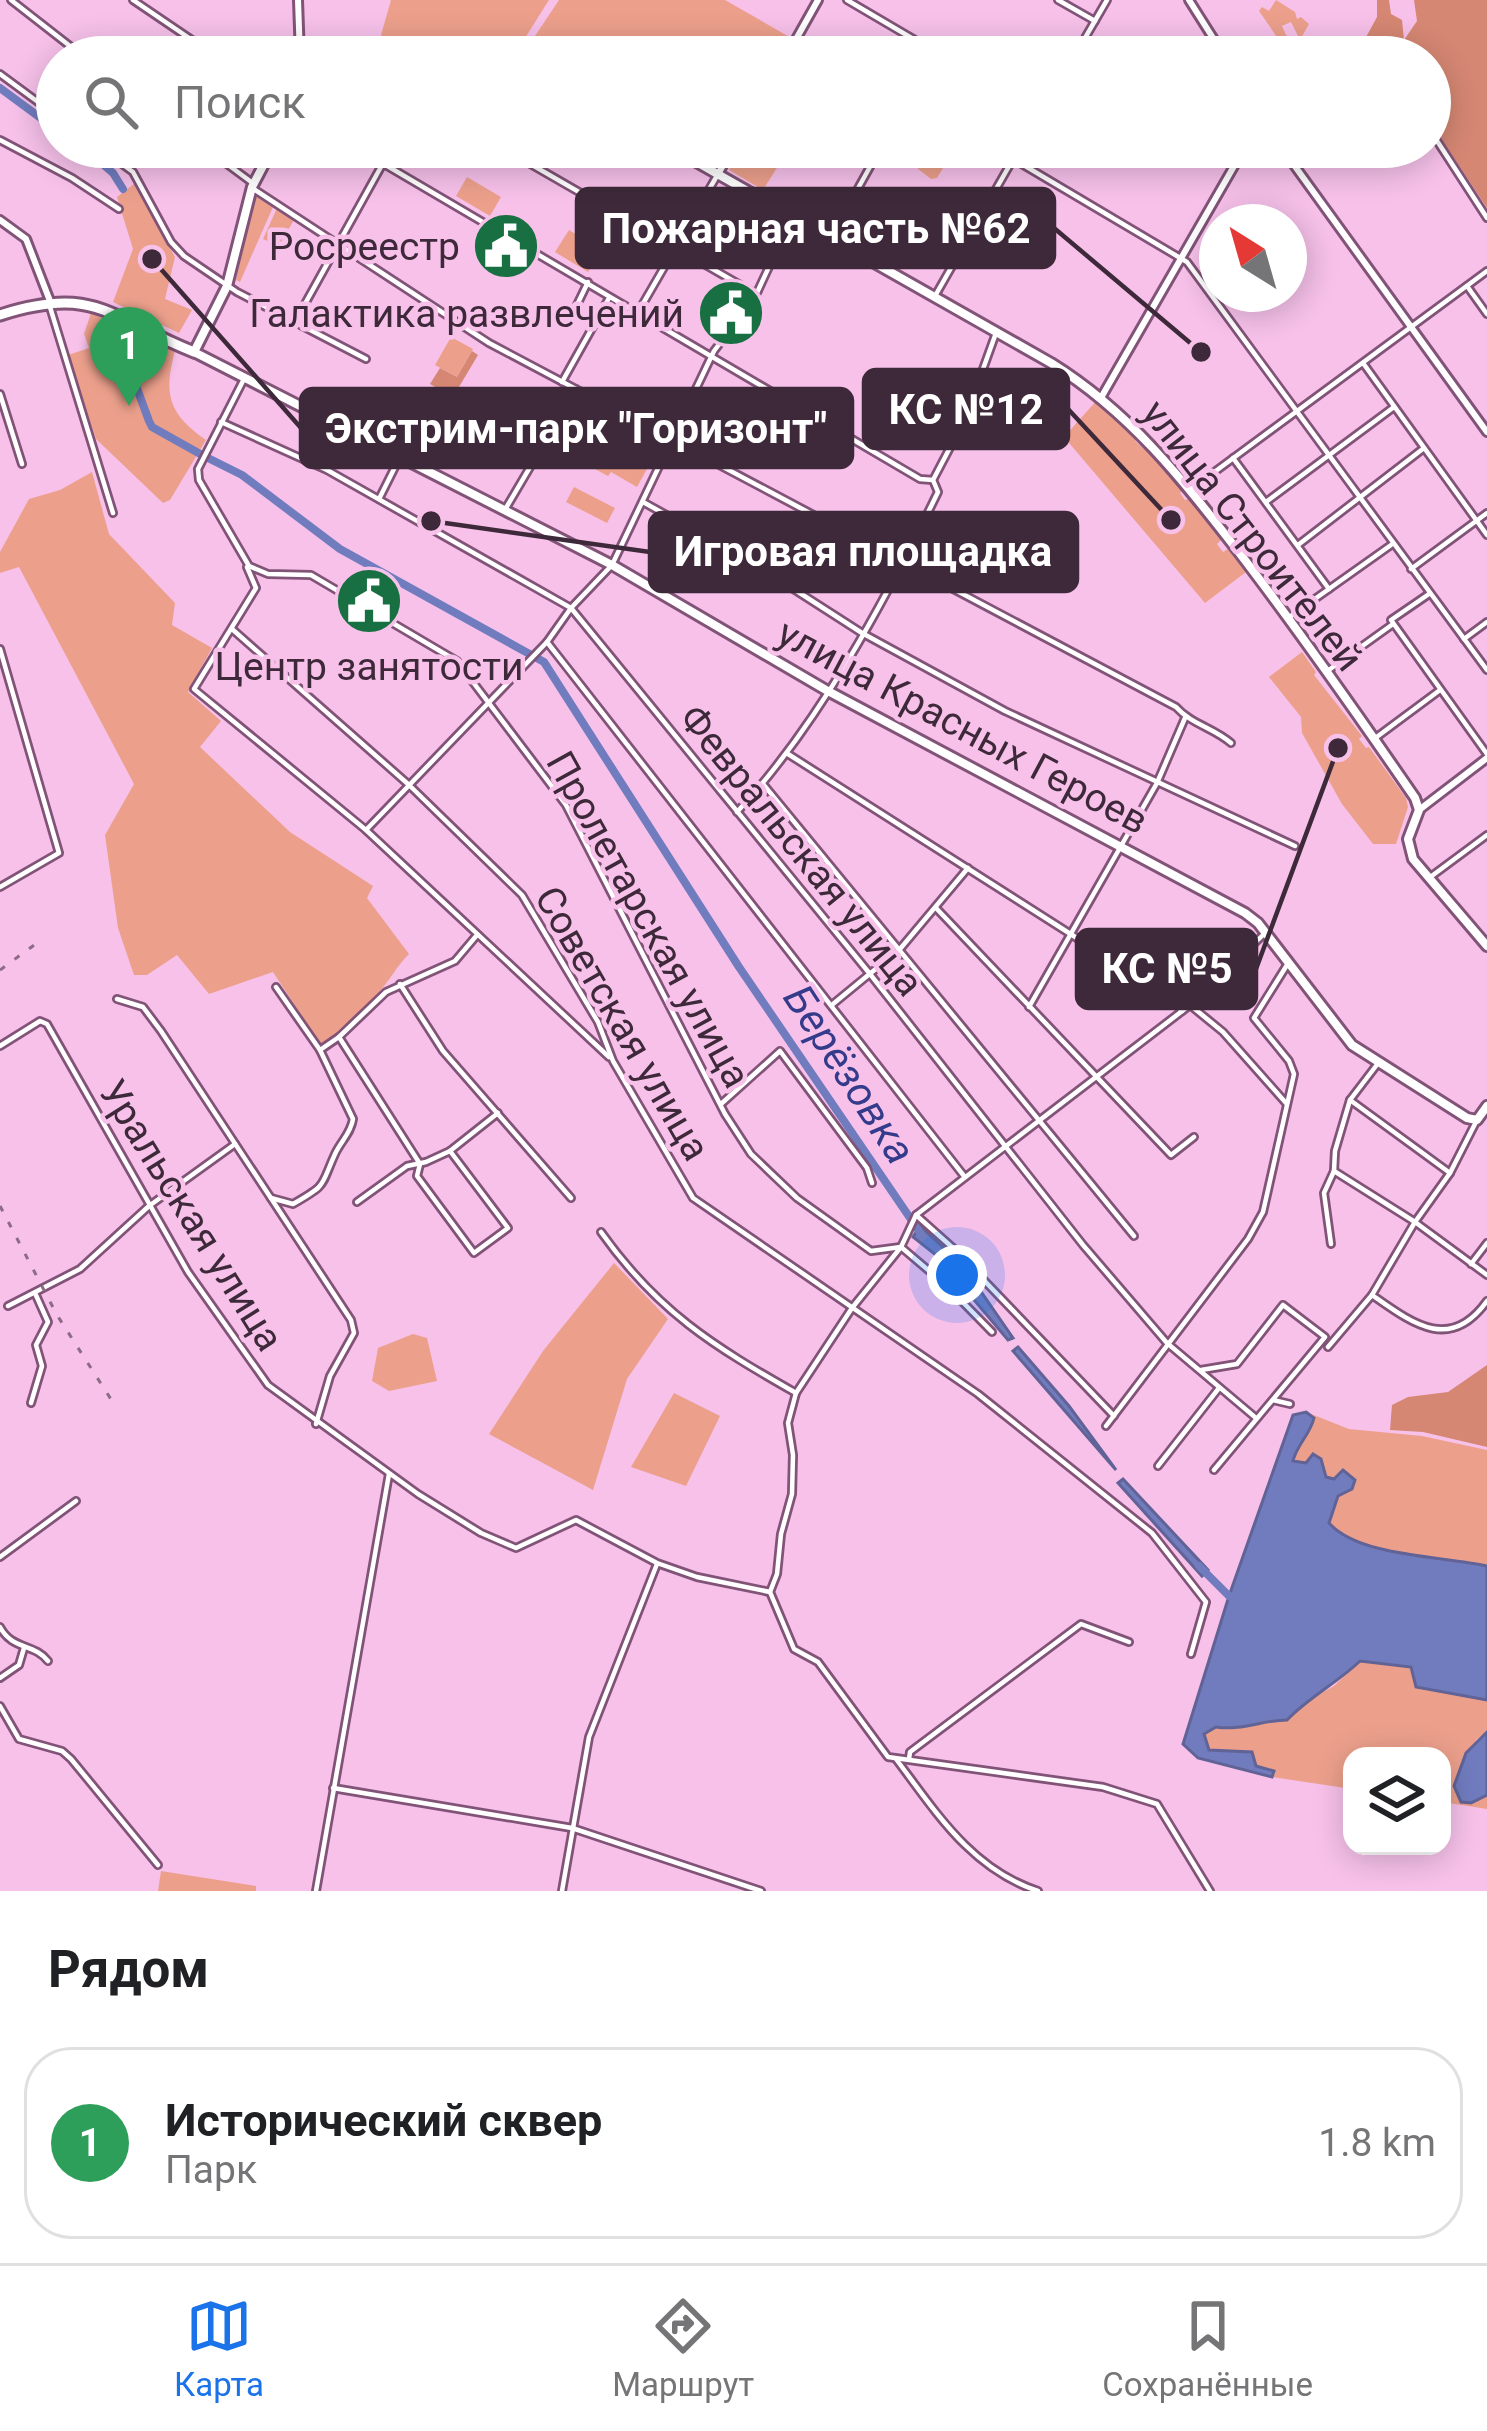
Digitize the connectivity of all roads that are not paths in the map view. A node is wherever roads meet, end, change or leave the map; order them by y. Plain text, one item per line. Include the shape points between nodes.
1 (11, 0) edge
2 (133, 0) edge
3 (818, 0) edge
4 (847, 0) edge
5 (1058, 0) edge
6 (1107, 0) edge
7 (1190, 0) edge
8 (296, 1) edge
9 (1095, 21) junction
10 (57, 36) edge
11 (187, 36) edge
12 (298, 36) edge
13 (798, 36) edge
14 (904, 36) edge
15 (1086, 36) edge
16 (1212, 36) edge
17 (0, 74) edge
18 (36, 101) edge
19 (0, 140) edge
20 (36, 159) edge
21 (1451, 162) edge
22 (53, 168) edge
23 (128, 168) edge
24 (230, 168) edge
25 (262, 168) edge
26 (382, 168) edge
27 (391, 168) edge
28 (538, 168) edge
29 (707, 168) edge
30 (722, 168) edge
31 (868, 168) edge
32 (1008, 168) edge
33 (1031, 168) edge
34 (1234, 168) edge
35 (1296, 168) edge
36 (718, 174) junction
37 (253, 186) junction
38 (119, 209) dead end
39 (792, 217) junction
40 (1487, 218) edge
41 (0, 220) edge
42 (830, 238) junction
43 (337, 244) junction
44 (675, 248) junction
45 (1183, 258) junction
46 (1487, 271) edge
47 (588, 282) junction
48 (227, 286) junction
49 (1467, 286) junction
50 (756, 294) junction
51 (610, 296) junction
52 (935, 296) junction
53 (50, 301) junction
54 (576, 307) dead end
55 (637, 314) junction
56 (1487, 314) edge
57 (0, 315) edge
58 (295, 322) junction
59 (1410, 327) junction
60 (997, 331) junction
61 (194, 352) junction
62 (711, 358) junction
63 (366, 359) dead end
64 (1363, 363) junction
65 (245, 377) junction
66 (562, 382) junction
67 (576, 389) junction
68 (0, 394) edge
69 (1102, 396) junction
70 (1394, 407) junction
71 (1296, 411) junction
72 (219, 426) junction
73 (1487, 432) edge
74 (671, 439) junction
75 (1424, 448) junction
76 (1330, 455) junction
77 (400, 457) junction
78 (1233, 458) junction
79 (22, 464) dead end
80 (933, 480) junction
81 (1190, 490) junction
82 (1361, 498) junction
83 (379, 499) junction
84 (642, 501) junction
85 (1266, 502) junction
86 (505, 510) junction
87 (113, 513) dead end
88 (1487, 513) edge
89 (1477, 520) junction
90 (1487, 535) edge
91 (1393, 544) junction
92 (1298, 545) junction
93 (244, 561) junction
94 (612, 565) junction
95 (902, 565) junction
96 (1411, 569) junction
97 (1329, 589) junction
98 (1429, 594) junction
99 (572, 608) junction
100 (1288, 618) junction
101 (1392, 622) junction
102 (1487, 622) edge
103 (232, 629) junction
104 (862, 633) junction
105 (1464, 639) junction
106 (548, 642) junction
107 (0, 650) edge
108 (1487, 670) edge
109 (1326, 672) junction
110 (826, 690) junction
111 (1440, 691) junction
112 (491, 702) junction
113 (1185, 718) junction
114 (1374, 740) junction
115 (1231, 743) dead end
116 (788, 754) junction
117 (1487, 756) edge
118 (1156, 783) junction
119 (408, 784) junction
120 (763, 784) junction
121 (1419, 810) junction
122 (737, 812) junction
123 (367, 830) junction
124 (1487, 835) edge
125 (1121, 846) junction
126 (1295, 846) dead end
127 (968, 868) junction
128 (1428, 879) junction
129 (0, 887) edge
130 (936, 908) junction
131 (477, 935) junction
132 (1073, 935) junction
133 (1263, 935) junction
134 (1487, 946) edge
135 (900, 950) junction
136 (1287, 965) junction
137 (870, 974) junction
138 (400, 984) junction
139 (277, 987) dead end
140 (117, 999) dead end
141 (832, 1005) junction
142 (1190, 1005) junction
143 (1029, 1007) junction
144 (1182, 1011) junction
145 (339, 1037) junction
146 (0, 1046) edge
147 (320, 1050) junction
148 (613, 1061) junction
149 (1379, 1062) junction
150 (1096, 1079) junction
151 (1350, 1100) junction
152 (1286, 1103) junction
153 (721, 1105) junction
154 (1487, 1106) edge
155 (499, 1113) junction
156 (1477, 1120) junction
157 (1042, 1121) junction
158 (1194, 1137) dead end
159 (235, 1144) junction
160 (1005, 1146) junction
161 (450, 1151) junction
162 (420, 1163) junction
163 (1334, 1171) junction
164 (1450, 1173) junction
165 (964, 1176) junction
166 (872, 1183) dead end
167 (271, 1198) junction
168 (571, 1198) dead end
169 (357, 1202) dead end
170 (149, 1206) junction
171 (916, 1216) junction
172 (1414, 1222) junction
173 (601, 1232) dead end
174 (1134, 1236) dead end
175 (1487, 1243) edge
176 (1331, 1244) dead end
177 (901, 1247) junction
178 (1471, 1264) junction
179 (1487, 1275) edge
180 (35, 1293) junction
181 (1372, 1295) junction
182 (1487, 1301) edge
183 (8, 1306) dead end
184 (852, 1308) junction
185 (992, 1332) dead end
186 (1168, 1343) junction
187 (1328, 1347) dead end
188 (1199, 1370) junction
189 (1219, 1388) junction
190 (796, 1393) junction
191 (1272, 1400) junction
192 (31, 1403) dead end
193 (1291, 1404) dead end
194 (1114, 1416) junction
195 (1256, 1418) junction
196 (316, 1424) junction
197 (1106, 1426) dead end
198 (1158, 1466) dead end
199 (1214, 1470) dead end
200 (388, 1474) junction
201 (76, 1502) dead end
202 (0, 1557) edge
203 (657, 1563) junction
204 (770, 1592) junction
205 (0, 1628) edge
206 (1129, 1642) dead end
207 (24, 1648) junction
208 (1191, 1654) dead end
209 (48, 1661) dead end
210 (0, 1678) edge
211 (0, 1706) edge
212 (896, 1758) junction
213 (909, 1760) junction
214 (333, 1788) junction
215 (572, 1828) junction
216 (158, 1865) dead end
217 (316, 1891) edge
218 (562, 1891) edge
219 (761, 1891) edge
220 (1038, 1891) edge
221 (1210, 1891) edge

1 - 10 street
2 - 11 street
3 - 13 street
4 - 14 street
5 - 9 street
6 - 9 street
7 - 16 street
8 - 12 street
9 - 15 street
17 - 18 street
19 - 20 street
21 - 40 street
22 - 38 street
23 - 48 street via 171,242
24 - 37 street
25 - 37 main road
26 - 43 street
27 - 47 street
28 - 44 street
29 - 36 main road, улица Строителей
30 - 36 street
31 - 42 street
32 - 52 street
33 - 45 street
34 - 45 street
35 - 59 street
36 - 39 main road, улица Строителей
36 - 44 street
37 - 43 street
37 - 48 main road
39 - 42 main road, улица Строителей
39 - 50 street
41 - 53 street via 26,239
42 - 52 main road, улица Строителей
43 - 58 street
43 - 66 street
44 - 50 street
44 - 55 street
45 - 69 street
45 - 71 street
46 - 49 street
47 - 51 street
47 - 54 street
48 - 58 street
48 - 61 main road
49 - 56 street
49 - 59 street
50 - 62 street
51 - 55 street
51 - 66 street
52 - 60 main road, улица Строителей
53 - 57 main road
53 - 61 main road via 95,306
53 - 87 street
55 - 62 street
58 - 63 street
59 - 64 street
59 - 73 street
60 - 69 main road, улица Строителей
60 - 80 street
61 - 65 main road, улица Красных Героев
62 - 74 street
62 - 80 street
64 - 70 street
64 - 71 street
65 - 72 street
65 - 77 main road, улица Красных Героев
66 - 67 street
67 - 74 street
67 - 86 street
68 - 79 street
69 - 81 main road, улица Строителей
70 - 75 street
70 - 76 street
71 - 76 street
71 - 78 street
72 - 83 street, Февральская улица
72 - 93 street via 199,461 199,480
74 - 84 street
74 - 95 street
75 - 82 street
75 - 89 street
76 - 82 street
76 - 85 street
77 - 83 street
77 - 86 main road, улица Красных Героев
78 - 81 street
78 - 85 street
80 - 95 street via 938,492
81 - 100 main road, улица Строителей
82 - 91 street
82 - 92 street
83 - 99 street, Февральская улица
84 - 94 street
84 - 104 street
85 - 92 street
86 - 94 main road, улица Красных Героев
88 - 89 street
89 - 90 street
89 - 96 street
91 - 96 street
91 - 97 street
92 - 97 street
93 - 103 street via 256,588
93 - 112 street, Пролетарская улица via 268,574 310,575 457,661
94 - 99 street
94 - 110 main road, улица Красных Героев
95 - 104 street
95 - 113 street via 1041,633
96 - 98 street
97 - 100 street
98 - 101 street
98 - 105 street
99 - 106 street
99 - 122 street, Февральская улица
100 - 109 main road, улица Строителей
101 - 109 street
101 - 111 street
102 - 105 street
103 - 119 street, Советская улица
103 - 123 street via 194,689
104 - 110 street
104 - 118 street
105 - 108 street
106 - 112 street
106 - 141 street
107 - 129 street via 59,853
109 - 114 main road, улица Строителей
110 - 116 street
110 - 125 main road, улица Красных Героев
111 - 114 street
111 - 117 street
112 - 119 street
112 - 153 street, Пролетарская улица via 566,806
113 - 115 street
113 - 118 street
114 - 121 main road, улица Строителей
116 - 120 street
116 - 127 street
117 - 121 street
118 - 125 street
118 - 126 street
119 - 123 street
119 - 148 street, Советская улица via 522,895
120 - 122 street
120 - 135 street
121 - 128 main road via 1408,849
122 - 137 street, Февральская улица
123 - 131 street
124 - 128 street
125 - 132 street
125 - 133 main road, улица Красных Героев via 1245,913
127 - 130 street
127 - 132 street
128 - 134 main road
130 - 135 street
130 - 143 street
131 - 138 street via 455,962
131 - 148 street
132 - 143 street
132 - 144 street
133 - 136 main road, улица Красных Героев
133 - 142 street
135 - 137 street
135 - 157 street
136 - 149 main road, улица Красных Героев via 1352,1045
136 - 152 street via 1254,1018 1289,1060
137 - 141 street
137 - 160 street, Февральская улица
138 - 145 street
138 - 155 street via 443,1051
139 - 147 street
140 - 159 street via 143,1007
141 - 165 street
142 - 144 street
142 - 152 street
143 - 150 street
144 - 150 street
145 - 147 street
145 - 162 street
146 - 170 street, Уральская улица via 47,1024
147 - 167 street via 351,1130 318,1190 292,1204
148 - 184 street, Советская улица via 693,1198
149 - 151 street
149 - 156 main road, улица Красных Героев
150 - 157 street
150 - 158 street via 1171,1155
151 - 163 street
151 - 164 street
152 - 186 street via 1263,1212
153 - 166 street via 780,1052
153 - 177 street, Пролетарская улица via 760,1166 797,1198 872,1251
154 - 156 main road
155 - 161 street
155 - 168 street
156 - 164 street
157 - 160 street
157 - 174 street
159 - 167 street
159 - 170 street
160 - 165 street
160 - 186 street, Февральская улица
161 - 162 street
161 - 162 street via 508,1228 474,1253 417,1176
162 - 169 street
163 - 172 street
163 - 176 street via 1324,1193
164 - 172 street
165 - 171 street
167 - 196 street via 354,1333
170 - 180 street via 80,1268
170 - 196 street, Уральская улица via 255,1370
171 - 177 street
171 - 194 street
172 - 178 street
172 - 181 street
173 - 190 street via 691,1330
175 - 178 street
177 - 184 street
177 - 185 street, Пролетарская улица
178 - 179 street
180 - 183 street
180 - 192 street via 48,1322 36,1345 43,1366
181 - 182 street via 1434,1330 1474,1319
181 - 187 street
184 - 190 street
184 - 208 street, Советская улица via 978,1394 1152,1533 1206,1602
186 - 188 street, Февральская улица
186 - 194 street
188 - 189 street, Февральская улица
188 - 191 street via 1238,1364 1283,1305 1324,1337
189 - 195 street, Февральская улица
189 - 198 street
190 - 204 street via 788,1423 792,1494
191 - 193 street
191 - 195 street
194 - 197 street
195 - 199 street
196 - 200 street, Уральская улица
200 - 203 street, Уральская улица via 516,1548 576,1520
200 - 214 street
201 - 202 street
203 - 204 street
203 - 215 street via 590,1737
204 - 212 street via 794,1648 818,1662 881,1750
205 - 207 street
206 - 213 street via 1081,1624
207 - 209 street
207 - 210 street via 20,1665
211 - 216 street via 19,1739 71,1760
212 - 213 street
212 - 220 street via 981,1863
213 - 221 street via 1146,1799 1160,1808
214 - 215 street
214 - 217 street
215 - 218 street
215 - 219 street

